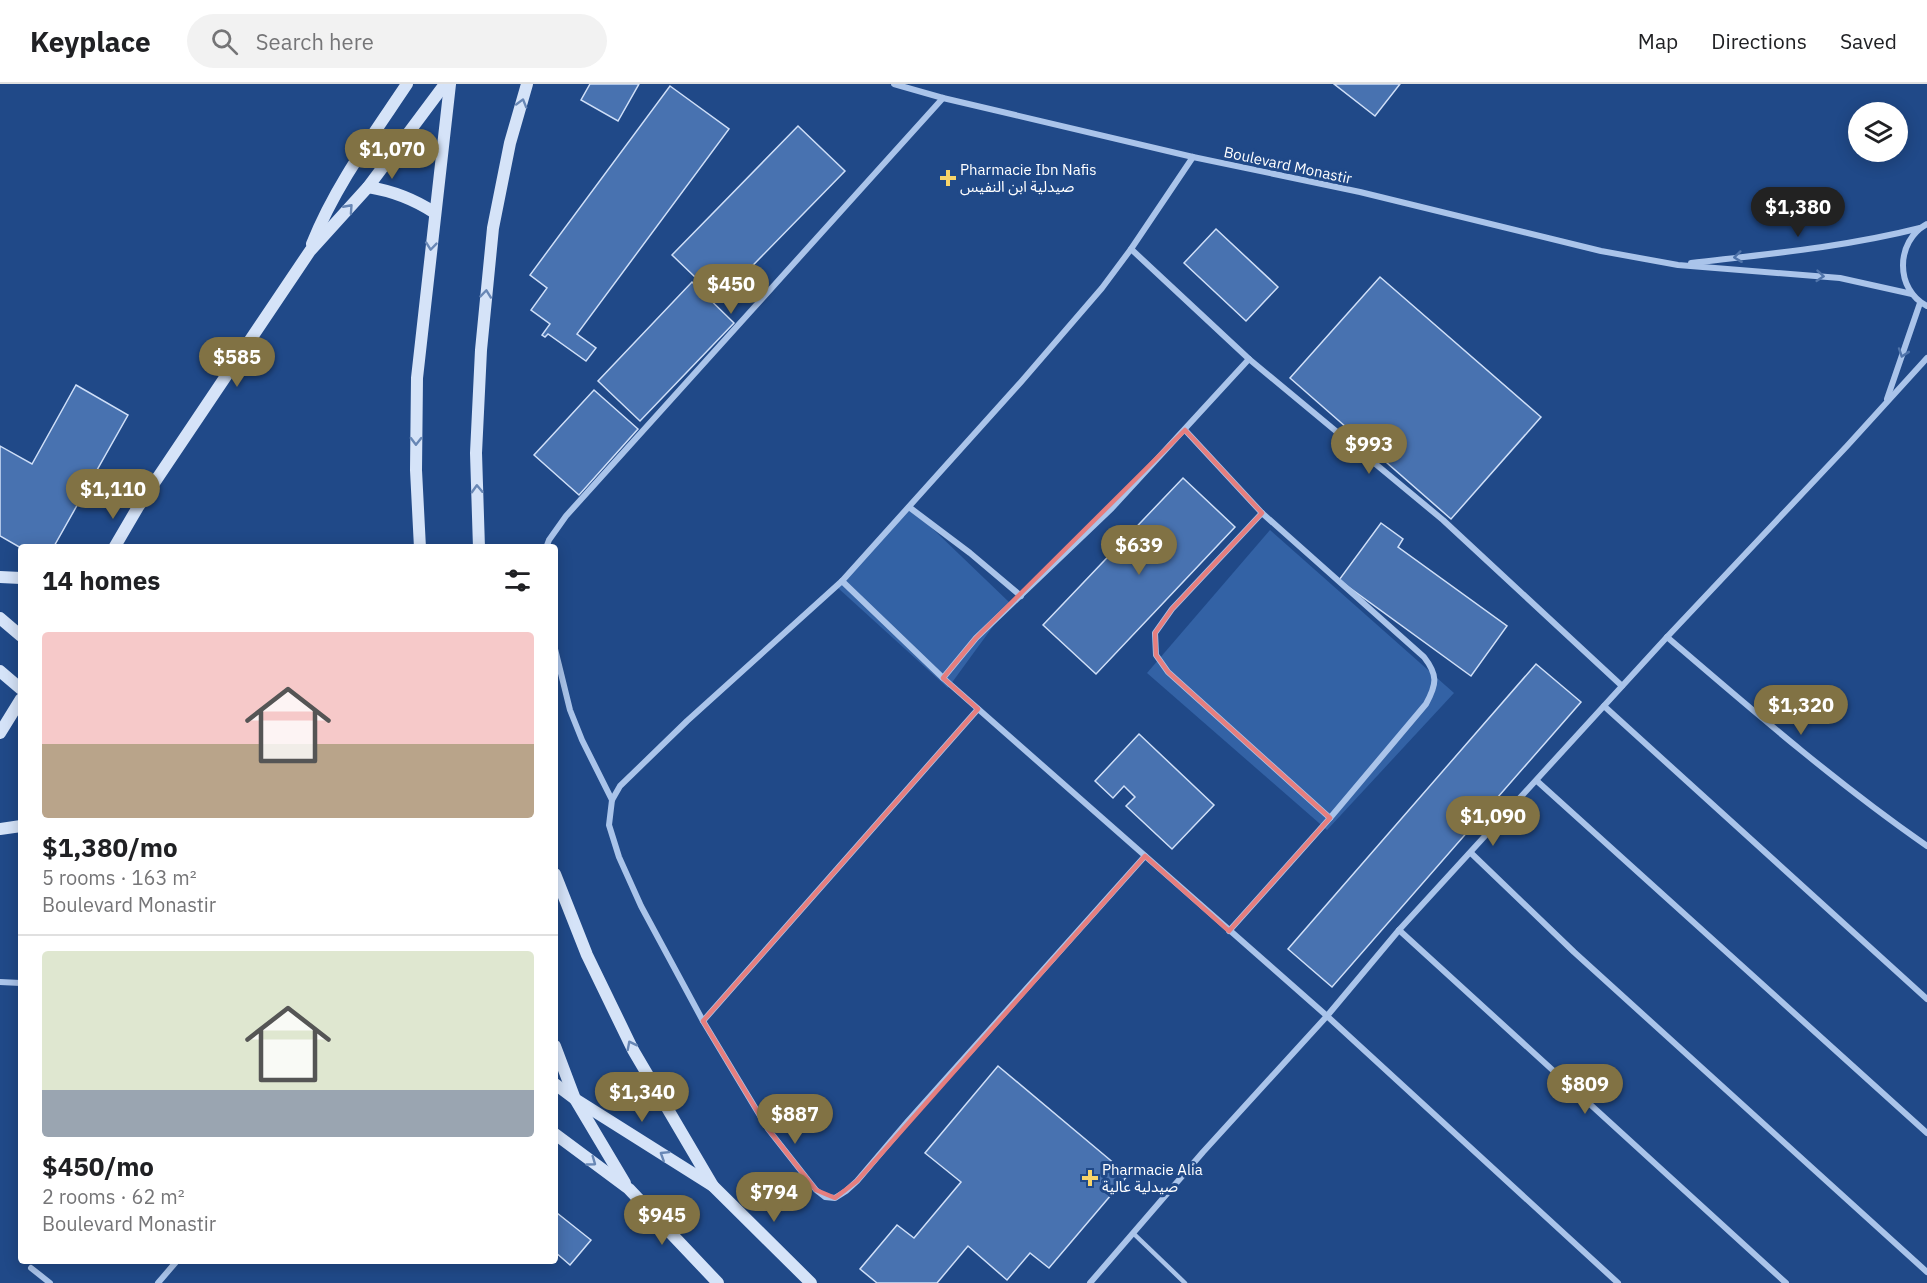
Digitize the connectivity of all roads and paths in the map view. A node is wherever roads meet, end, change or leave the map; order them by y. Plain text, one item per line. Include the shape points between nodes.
1 (407, 84) edge
2 (445, 84) edge
3 (450, 84) edge
4 (527, 84) edge
5 (894, 84) edge
6 (943, 98) junction
7 (1193, 157) junction
8 (368, 187) junction
9 (435, 213) junction
10 (1927, 224) edge
11 (1920, 228) junction
12 (1131, 249) junction
13 (310, 251) junction
14 (1678, 265) junction
15 (1912, 294) junction
16 (1920, 303) junction
17 (1927, 306) edge
18 (1927, 358) edge
19 (1248, 359) junction
20 (1886, 403) junction
21 (1185, 430) junction
22 (909, 507) junction
23 (1262, 513) junction
24 (116, 544) edge
25 (420, 544) edge
26 (479, 544) edge
27 (548, 544) edge
28 (0, 577) edge
29 (18, 578) edge
30 (842, 581) junction
31 (1021, 596) junction
32 (0, 618) edge
33 (18, 633) edge
34 (1667, 637) junction
35 (558, 661) edge
36 (0, 671) edge
37 (943, 678) junction
38 (18, 686) edge
39 (1622, 686) junction
40 (18, 704) edge
41 (1604, 706) junction
42 (978, 709) junction
43 (0, 733) edge
44 (1537, 781) junction
45 (612, 800) junction
46 (1330, 818) junction
47 (18, 826) edge
48 (0, 829) edge
49 (1927, 846) edge
50 (1471, 853) junction
51 (1145, 856) junction
52 (558, 882) edge
53 (1399, 930) junction
54 (1229, 931) junction
55 (0, 982) edge
56 (18, 983) edge
57 (1927, 999) edge
58 (1327, 1016) junction
59 (702, 1021) junction
60 (558, 1054) edge
61 (558, 1086) edge
62 (575, 1099) junction
63 (1927, 1133) edge
64 (558, 1136) edge
65 (713, 1186) junction
66 (629, 1189) junction
67 (1133, 1233) junction
68 (174, 1264) edge
69 (31, 1268) dead end
70 (1927, 1272) edge
71 (50, 1283) edge
72 (158, 1283) edge
73 (718, 1283) edge
74 (812, 1283) edge
75 (1090, 1283) edge
76 (1185, 1283) edge
77 (1618, 1283) edge
78 (1786, 1283) edge

1 - 13 street via 328,208
2 - 8 street
3 - 9 street
26 -> 4 street via 476,453 493,228 510,142
5 - 6 street, Boulevard Monastir
6 - 7 street, Boulevard Monastir
6 - 27 street via 566,516
7 - 12 street
7 - 14 street, Boulevard Monastir via 1360,192 1601,251
8 - 9 street via 391,191
13 -> 8 street
9 -> 25 street via 417,378
10 - 11 street
11 -> 14 street, Boulevard Monastir via 1831,247
11 - 15 street via 1906,245 1902,267
12 - 19 street
12 - 22 street via 1080,313
13 - 24 street
14 -> 15 street, Boulevard Monastir via 1840,278
15 - 16 street
16 - 17 street
16 -> 20 street
18 - 20 street
19 - 21 street
19 - 39 street via 1443,520
20 - 34 street
21 - 23 street
21 - 31 street
22 - 30 street
22 - 31 street
23 - 46 street via 1424,657 1434,672 1434,689 1426,704
23 - 46 street via 1172,609 1155,633 1156,656 1168,672
28 - 29 street
30 - 37 street
30 - 45 street via 687,721 620,786
31 - 37 street via 976,638
32 - 33 street
34 - 39 street
34 - 49 street via 1789,742
35 - 45 street via 570,710
36 - 38 street
37 - 42 street
39 - 41 street
40 - 43 street
41 - 44 street
41 - 57 street
42 - 51 street
42 - 59 street
44 - 50 street
44 - 63 street
45 - 59 street via 609,825 619,857
46 - 54 street
47 - 48 street
50 - 53 street
50 - 70 street via 1574,952
51 - 54 street
51 - 59 street via 857,1181 835,1198 816,1190 785,1152
65 -> 52 street via 633,1050 587,955
53 - 58 street
53 - 78 street
54 - 58 street
55 - 56 street
58 - 67 street
58 - 77 street
60 - 62 street
61 - 62 street
65 -> 62 street
62 - 66 street
64 -> 66 street
65 - 74 street
66 - 73 street
67 - 75 street
67 - 76 lane
68 - 72 street
69 - 71 street

